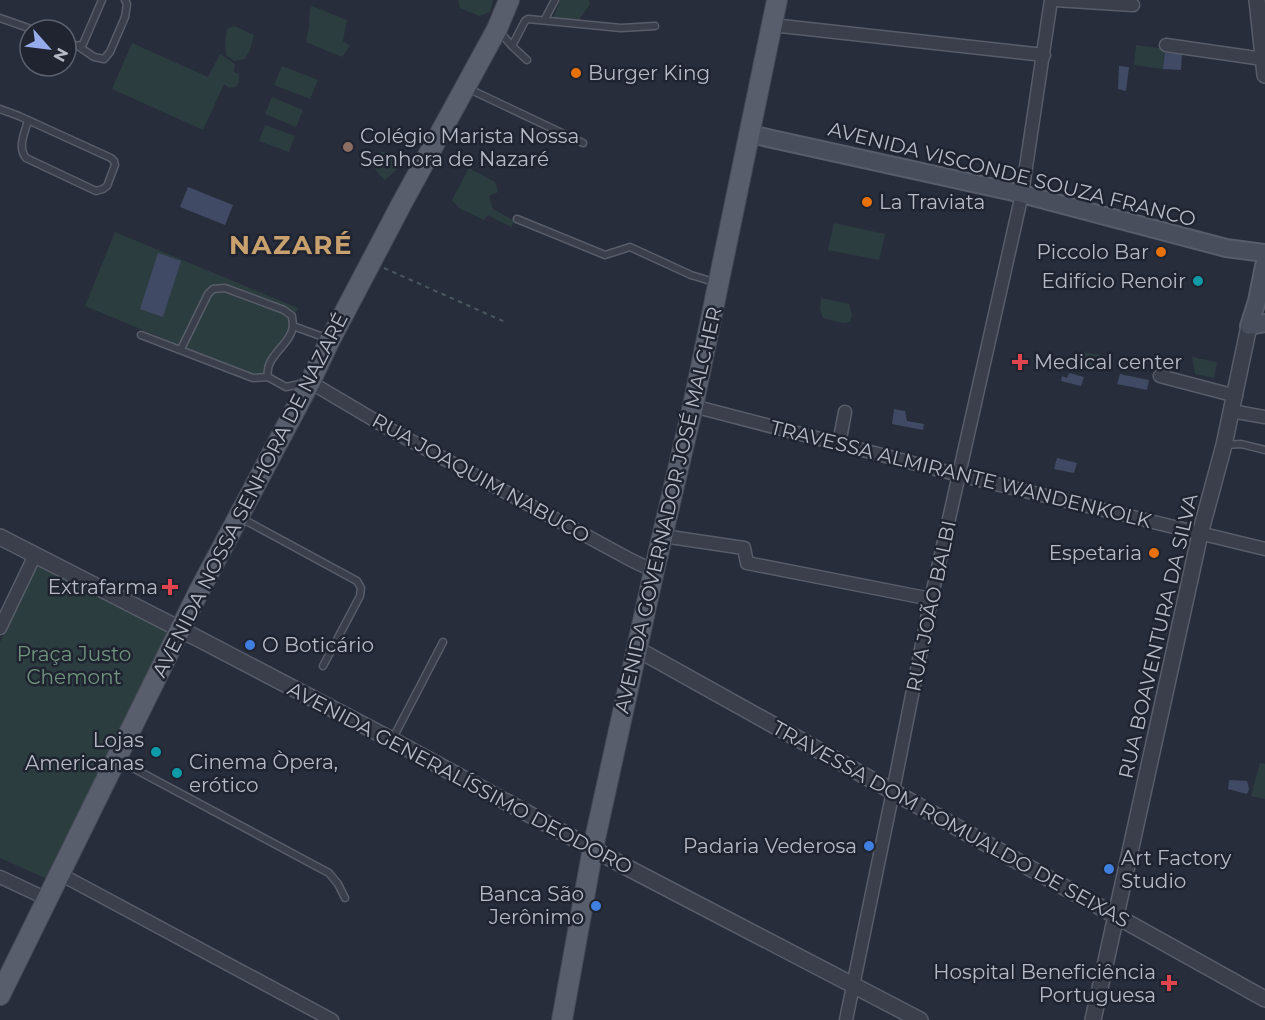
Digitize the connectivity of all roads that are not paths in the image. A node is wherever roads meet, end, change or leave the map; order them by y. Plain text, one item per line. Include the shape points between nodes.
1 (102, 0) edge
2 (125, 0) edge
3 (509, 0) edge
4 (555, 0) edge
5 (777, 0) edge
6 (1053, 0) edge
7 (1257, 0) edge
8 (1133, 5) dead end
9 (0, 18) edge
10 (545, 19) junction
11 (18, 24) edge
12 (772, 25) junction
13 (656, 27) dead end
14 (497, 28) junction
15 (1166, 45) dead end
16 (78, 46) joint
17 (512, 46) junction
18 (1044, 55) junction
19 (1263, 58) junction
20 (527, 60) dead end
21 (1265, 75) edge
22 (465, 87) junction
23 (0, 109) edge
24 (28, 120) junction
25 (750, 134) junction
26 (583, 143) dead end
27 (1022, 194) junction
28 (517, 219) dead end
29 (1265, 253) edge
30 (1264, 271) edge
31 (718, 284) junction
32 (1257, 324) edge
33 (293, 326) junction
34 (141, 335) dead end
35 (330, 340) junction
36 (181, 349) junction
37 (1160, 376) dead end
38 (268, 377) junction
39 (310, 382) junction
40 (1236, 396) junction
41 (693, 406) junction
42 (1231, 411) junction
43 (845, 412) dead end
44 (1265, 417) edge
45 (839, 444) junction
46 (1224, 445) junction
47 (1265, 450) edge
48 (958, 474) junction
49 (238, 517) junction
50 (1200, 534) junction
51 (663, 536) junction
52 (0, 537) edge
53 (1265, 549) edge
54 (35, 555) junction
55 (654, 571) junction
56 (931, 599) junction
57 (0, 628) edge
58 (180, 629) junction
59 (443, 642) dead end
60 (637, 649) junction
61 (323, 666) dead end
62 (392, 740) junction
63 (116, 759) junction
64 (893, 791) junction
65 (592, 848) junction
66 (60, 874) junction
67 (0, 877) edge
68 (345, 898) dead end
69 (47, 899) junction
70 (1116, 916) junction
71 (852, 985) junction
72 (0, 995) edge
73 (1265, 999) edge
74 (332, 1020) edge
75 (562, 1020) edge
76 (846, 1020) edge
77 (920, 1020) edge
78 (1093, 1020) edge

1 - 16 lane via 87,37
2 - 16 lane via 125,17 104,59
3 - 14 main road, AVENIDA NOSSA SENHORA DE NAZARÉ
4 - 10 lane
5 - 12 main road, AVENIDA GOVERNADOR JOSÉ MALCHER
6 - 8 street
6 - 18 street, RUA JOÃO BALBI
7 - 19 street
9 - 11 lane
10 - 13 lane via 621,28
10 - 17 lane via 525,21
12 - 18 street
12 - 25 main road, AVENIDA GOVERNADOR JOSÉ MALCHER
14 - 17 lane
14 - 22 main road, AVENIDA NOSSA SENHORA DE NAZARÉ
15 - 19 street
17 - 20 lane
18 - 27 street, RUA JOÃO BALBI
19 - 21 street
22 - 26 lane
22 - 35 main road, AVENIDA NOSSA SENHORA DE NAZARÉ
23 - 24 lane
24 - 24 lane via 111,158 115,165 106,186 96,190 26,158 21,147
25 - 27 main road, AVENIDA VISCONDE SOUZA FRANCO
25 - 31 main road, AVENIDA GOVERNADOR JOSÉ MALCHER
27 - 29 main road, AVENIDA VISCONDE SOUZA FRANCO via 1226,248
27 - 48 street, RUA JOÃO BALBI
28 - 31 lane via 605,255 630,247
30 - 32 main road, RUA BOAVENTURA DA SILVA via 1257,301
31 - 41 main road, AVENIDA GOVERNADOR JOSÉ MALCHER
32 - 40 street, RUA BOAVENTURA DA SILVA
33 - 35 lane
33 - 36 lane via 292,316 284,310 225,288 213,289
33 - 38 lane via 267,370
34 - 36 lane
35 - 39 main road, AVENIDA NOSSA SENHORA DE NAZARÉ
36 - 38 lane via 253,378
37 - 40 street
38 - 39 lane via 286,387
39 - 49 main road, AVENIDA NOSSA SENHORA DE NAZARÉ
39 - 55 street, RUA JOAQUIM NABUCO via 391,430
40 - 42 street, RUA BOAVENTURA DA SILVA
41 - 45 street, TRAVESSA ALMIRANTE WANDENKOLK
41 - 51 main road, AVENIDA GOVERNADOR JOSÉ MALCHER
42 - 44 street
42 - 46 street, RUA BOAVENTURA DA SILVA
43 - 45 street
45 - 48 street, TRAVESSA ALMIRANTE WANDENKOLK
46 - 47 lane
46 - 50 street, RUA BOAVENTURA DA SILVA
48 - 50 street, TRAVESSA ALMIRANTE WANDENKOLK
48 - 56 street, RUA JOÃO BALBI
49 - 58 main road, AVENIDA NOSSA SENHORA DE NAZARÉ
49 - 61 lane via 357,581 361,588
50 - 53 street, TRAVESSA ALMIRANTE WANDENKOLK
50 - 70 street, RUA BOAVENTURA DA SILVA
51 - 55 main road, AVENIDA GOVERNADOR JOSÉ MALCHER
51 - 56 street via 744,548 747,563
52 - 54 street, AVENIDA GENERALÍSSIMO DEODORO
54 - 57 street
54 - 58 street, AVENIDA GENERALÍSSIMO DEODORO
55 - 60 main road, AVENIDA GOVERNADOR JOSÉ MALCHER
56 - 64 street, RUA JOÃO BALBI
58 - 62 street, AVENIDA GENERALÍSSIMO DEODORO
58 - 63 main road, AVENIDA NOSSA SENHORA DE NAZARÉ
59 - 62 lane
60 - 64 street, TRAVESSA DOM ROMUALDO DE SEIXAS
60 - 65 main road, AVENIDA GOVERNADOR JOSÉ MALCHER
62 - 65 street, AVENIDA GENERALÍSSIMO DEODORO
63 - 66 main road, AVENIDA NOSSA SENHORA DE NAZARÉ
63 - 68 lane via 329,873
64 - 70 street, TRAVESSA DOM ROMUALDO DE SEIXAS
64 - 71 street, RUA JOÃO BALBI
65 - 71 street, AVENIDA GENERALÍSSIMO DEODORO
65 - 75 main road, AVENIDA GOVERNADOR JOSÉ MALCHER
66 - 69 main road, AVENIDA NOSSA SENHORA DE NAZARÉ
66 - 74 street
67 - 69 street
69 - 72 main road, AVENIDA NOSSA SENHORA DE NAZARÉ
70 - 73 street, TRAVESSA DOM ROMUALDO DE SEIXAS
70 - 78 street, RUA BOAVENTURA DA SILVA
71 - 76 street, RUA JOÃO BALBI
71 - 77 street, AVENIDA GENERALÍSSIMO DEODORO

